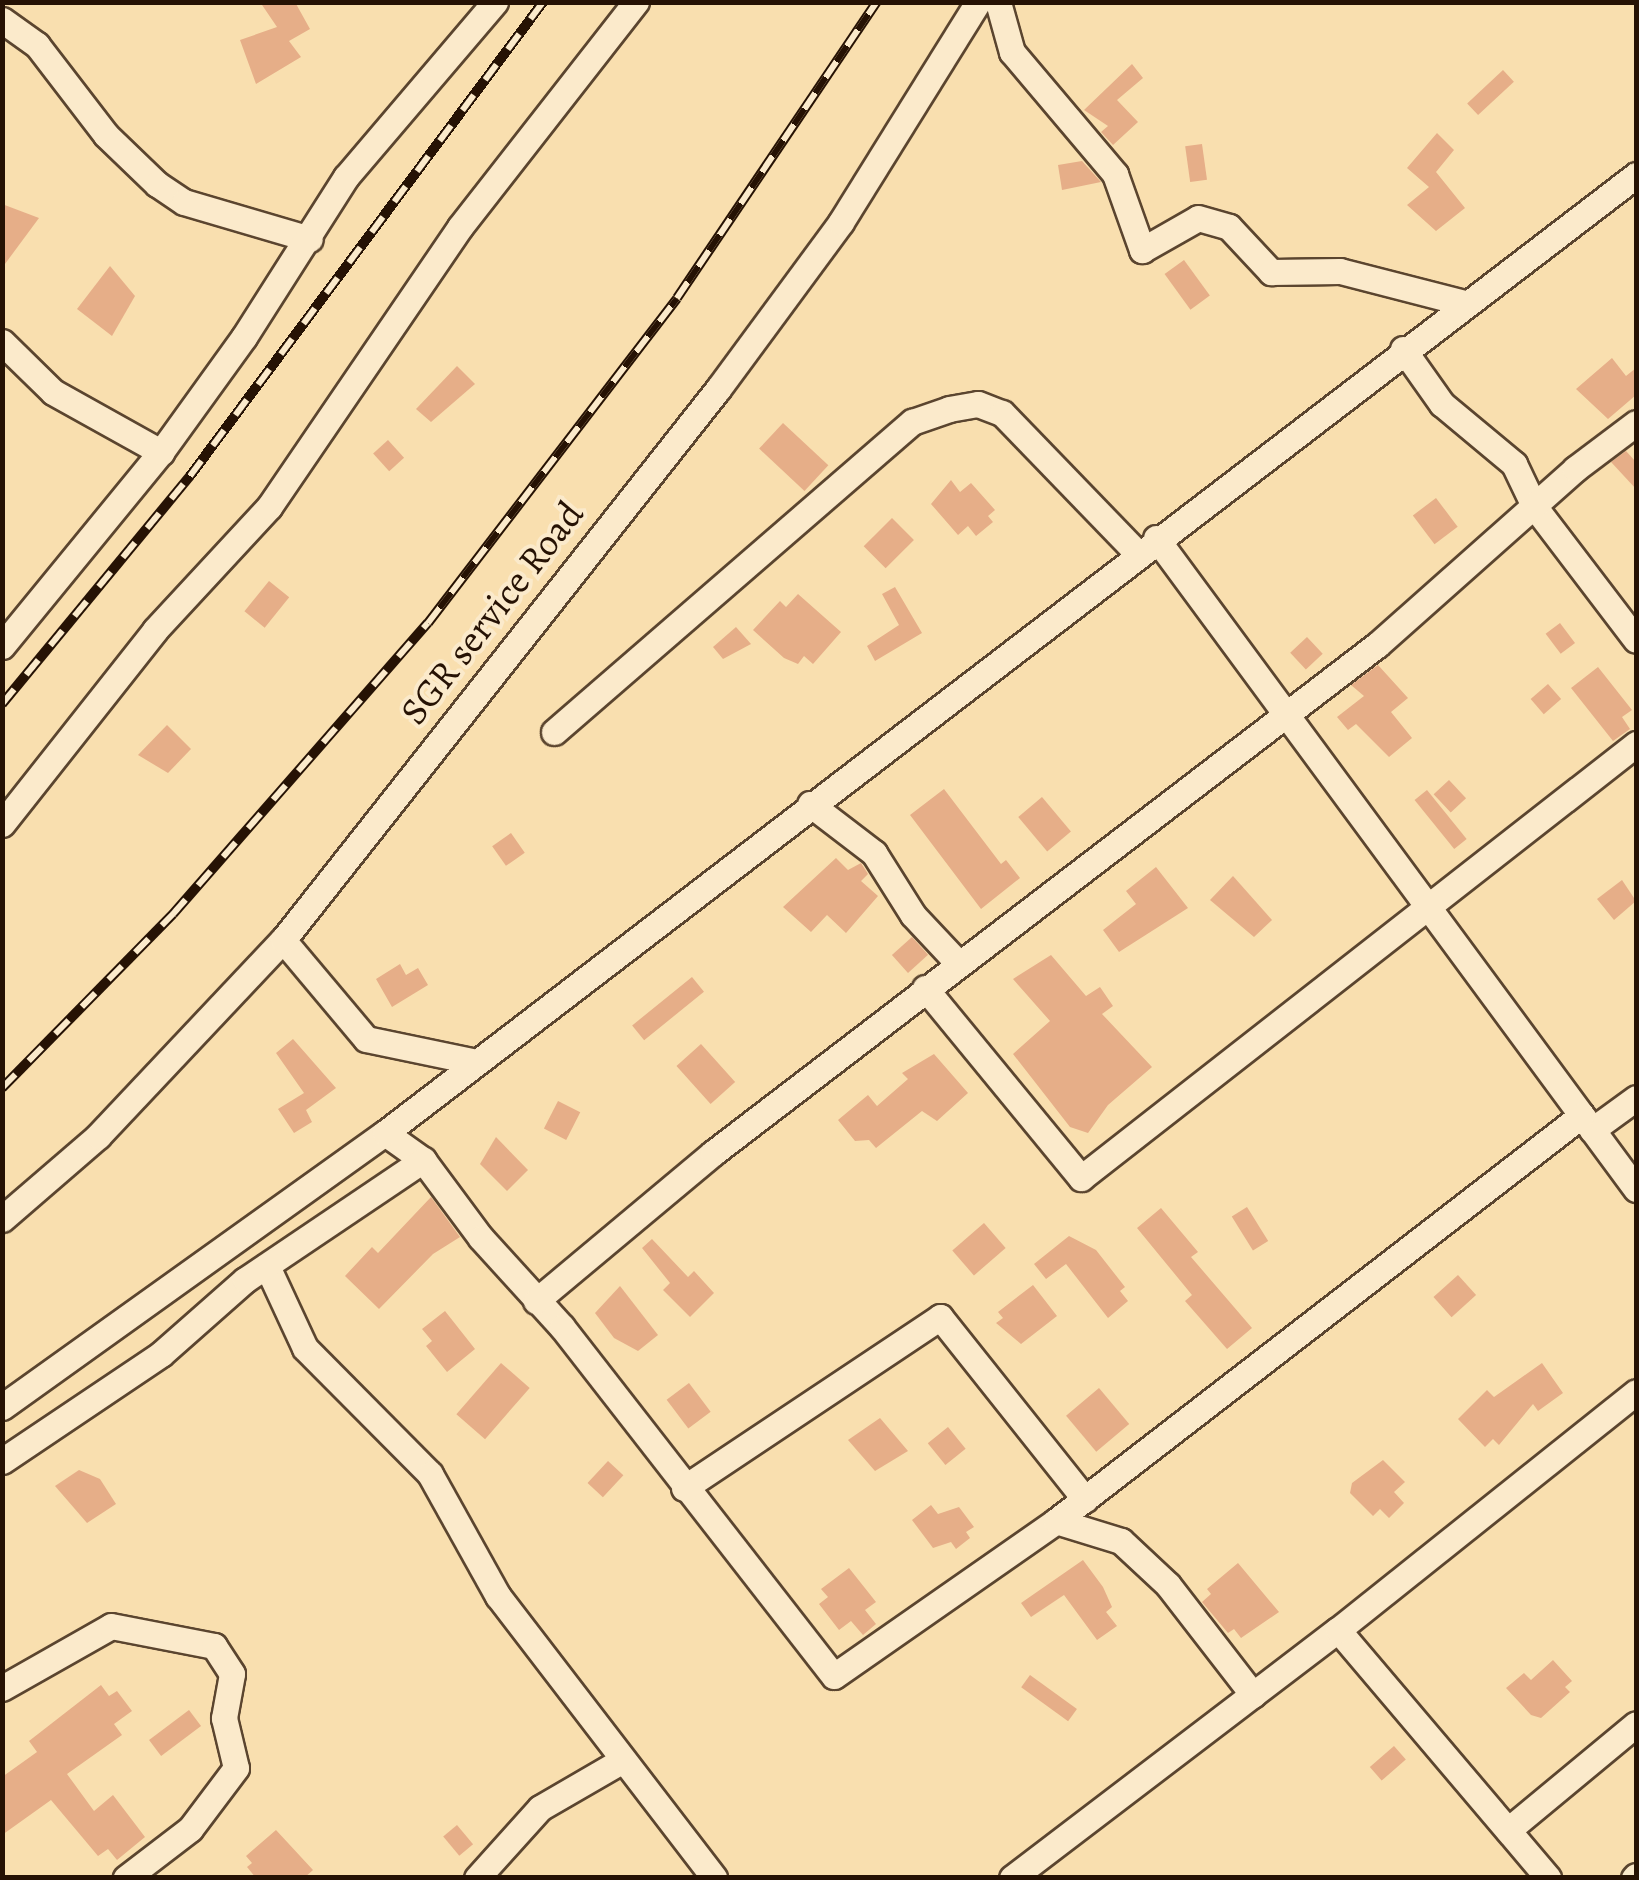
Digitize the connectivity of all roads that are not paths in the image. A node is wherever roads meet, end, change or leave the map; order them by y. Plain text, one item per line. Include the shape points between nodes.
1 (495, 2) edge
2 (636, 2) edge
3 (978, 2) edge
4 (998, 2) edge
5 (2, 20) edge
6 (1636, 175) edge
7 (310, 239) junction
8 (1465, 302) junction
9 (2, 342) edge
10 (1403, 349) junction
11 (1636, 422) edge
12 (160, 452) junction
13 (1534, 506) junction
14 (1147, 546) junction
15 (1636, 640) edge
16 (2, 646) edge
17 (1284, 717) junction
18 (554, 732) dead end
19 (1636, 744) edge
20 (810, 804) junction
21 (2, 824) edge
22 (1428, 910) junction
23 (284, 940) junction
24 (959, 964) junction
25 (925, 988) junction
26 (477, 1062) junction
27 (1636, 1098) edge
28 (1587, 1122) junction
29 (385, 1134) junction
30 (423, 1160) junction
31 (1636, 1188) edge
32 (2, 1218) edge
33 (267, 1266) junction
34 (536, 1300) junction
35 (1636, 1392) edge
36 (2, 1407) edge
37 (2, 1461) edge
38 (684, 1488) junction
39 (1085, 1499) junction
40 (1056, 1521) junction
41 (1338, 1630) junction
42 (2, 1688) edge
43 (1254, 1695) junction
44 (1636, 1724) edge
45 (622, 1761) junction
46 (1508, 1830) junction
47 (126, 1878) edge
48 (477, 1878) edge
49 (714, 1878) edge
50 (1012, 1878) edge
51 (1548, 1878) edge

1 - 7 street via 346,177
2 - 21 street via 460,227 269,507 155,630
3 - 23 street, SGR service Road via 841,222 718,389
4 - 8 street via 1012,52 1116,174 1142,250 1198,218 1229,227 1271,272 1340,271
5 - 7 street via 37,44 106,135 157,184 184,202
6 - 8 street
7 - 12 street
8 - 10 street
9 - 12 street via 53,392
10 - 13 street via 1442,404 1514,464
10 - 14 street
11 - 13 street
12 - 16 street
13 - 15 street
13 - 17 street
14 - 17 street
14 - 18 street via 1002,413 978,404 948,409 912,422
14 - 20 street
17 - 22 street
17 - 24 street
19 - 22 street
20 - 24 street via 874,853 914,916
20 - 26 street
22 - 25 street via 1082,1178
22 - 28 street
23 - 26 street via 366,1039
23 - 32 street, SGR service Road via 98,1136
24 - 25 street
25 - 34 street
26 - 29 street
27 - 28 street
28 - 31 street
28 - 39 street
29 - 30 street
29 - 36 street
30 - 33 street
30 - 34 street
33 - 37 street via 161,1354
33 - 45 street via 305,1348 430,1474 498,1596
34 - 38 street
35 - 41 street
38 - 39 street via 940,1317
38 - 40 street via 834,1676
39 - 40 street
40 - 43 street via 1120,1541 1168,1585
41 - 43 street
41 - 46 street
42 - 47 street via 111,1626 214,1646 232,1674 224,1718 236,1768 190,1829
43 - 50 street
44 - 46 street
45 - 48 street via 540,1808
45 - 49 street
46 - 51 street

